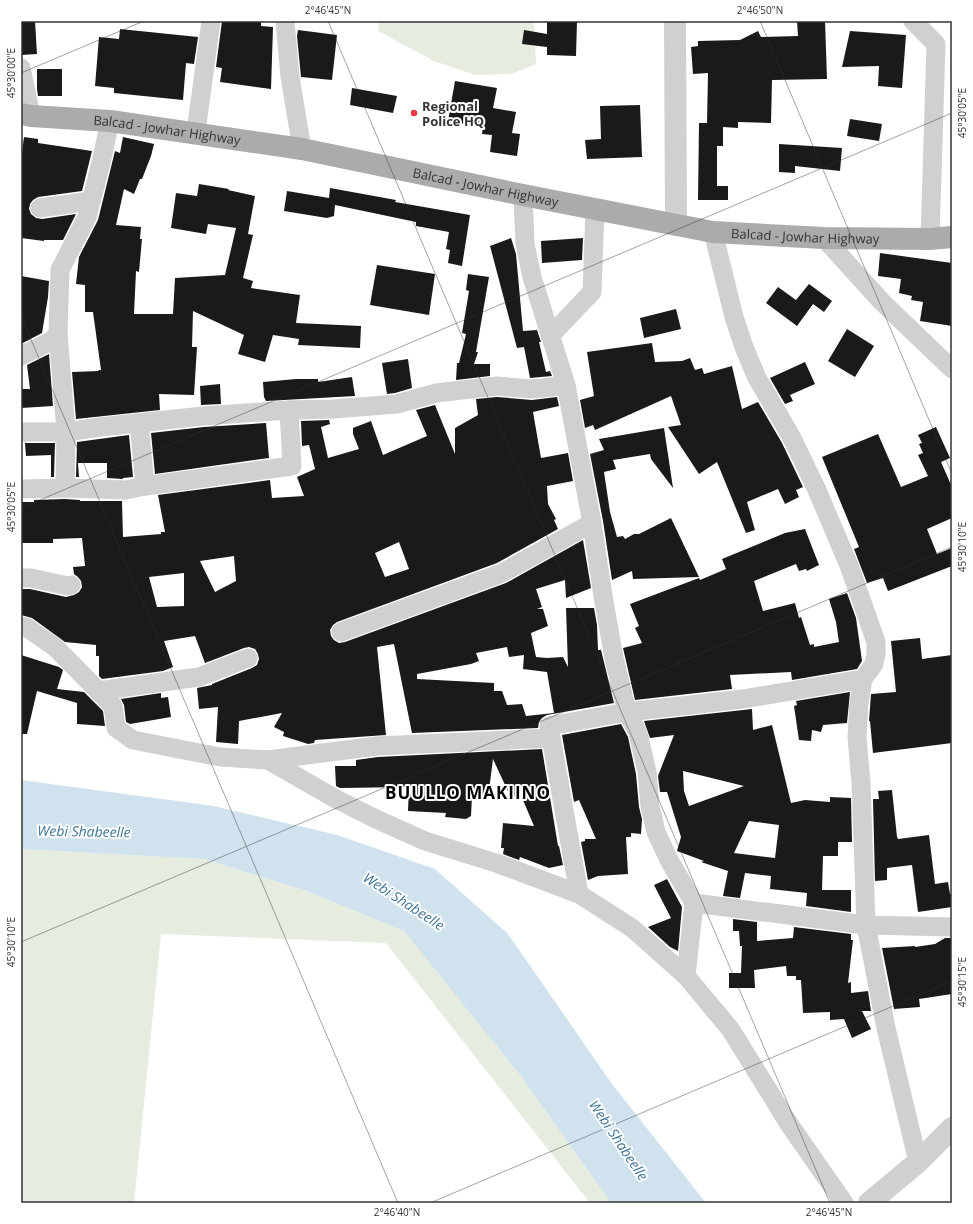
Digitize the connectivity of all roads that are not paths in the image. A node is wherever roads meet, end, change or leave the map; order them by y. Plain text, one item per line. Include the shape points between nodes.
1 (211, 21) edge
2 (285, 21) edge
3 (674, 21) edge
4 (912, 21) edge
5 (944, 47) edge
6 (21, 68) edge
7 (26, 115) edge
8 (110, 120) junction
9 (196, 132) junction
10 (302, 149) junction
11 (523, 195) junction
12 (91, 201) junction
13 (40, 208) dead end
14 (595, 209) junction
15 (676, 225) junction
16 (713, 232) junction
17 (952, 237) edge
18 (824, 238) junction
19 (930, 238) junction
20 (58, 333) junction
21 (550, 336) junction
22 (21, 356) edge
23 (952, 369) edge
24 (566, 385) junction
25 (289, 410) junction
26 (139, 422) junction
27 (21, 432) edge
28 (66, 432) junction
29 (145, 486) junction
30 (66, 488) junction
31 (21, 489) edge
32 (592, 522) junction
33 (21, 578) edge
34 (71, 585) dead end
35 (21, 626) edge
36 (341, 632) dead end
37 (248, 658) dead end
38 (863, 679) junction
39 (98, 691) junction
40 (627, 712) junction
41 (551, 738) junction
42 (268, 760) junction
43 (579, 894) junction
44 (694, 903) junction
45 (866, 925) junction
46 (952, 927) edge
47 (686, 976) junction
48 (952, 1128) edge
49 (918, 1162) junction
50 (844, 1203) edge
51 (869, 1203) edge

1 - 9 street
2 - 10 street via 290,77
3 - 15 street
4 - 5 street
5 - 19 street
6 - 7 street
7 - 8 main road, Balcad - Jowhar Highway
8 - 9 main road, Balcad - Jowhar Highway
8 - 12 street
9 - 10 main road, Balcad - Jowhar Highway
10 - 11 main road, Balcad - Jowhar Highway
11 - 14 main road, Balcad - Jowhar Highway
11 - 21 street via 525,244 535,289
12 - 13 street
12 - 20 street via 87,217 60,270
14 - 15 main road, Balcad - Jowhar Highway
14 - 21 street via 592,292
15 - 16 main road, Balcad - Jowhar Highway
16 - 18 main road, Balcad - Jowhar Highway
16 - 38 street via 744,347 757,378 792,438 817,490 850,568 876,642 874,664
17 - 19 main road, Balcad - Jowhar Highway
18 - 19 main road, Balcad - Jowhar Highway
18 - 23 street via 882,302
20 - 22 street via 53,340
20 - 28 street
21 - 24 street
24 - 25 street via 531,389 497,386 436,393 397,404
24 - 32 street
25 - 26 street
25 - 29 street via 292,466
26 - 28 street
26 - 29 street
27 - 28 street
28 - 30 street
29 - 30 street via 126,490
30 - 31 street
32 - 36 street via 502,573
32 - 40 street via 614,658
33 - 34 street
35 - 39 street via 56,648
37 - 39 street via 199,677
38 - 40 street via 743,699
38 - 45 street via 857,737
39 - 42 street via 113,706 116,728 133,740 220,757
40 - 41 street via 549,726
40 - 44 street via 638,733 656,832
41 - 42 street via 377,746
41 - 43 street
42 - 43 street via 336,799 425,841 496,863
43 - 47 street via 632,928
44 - 45 street
44 - 47 street
45 - 46 street
45 - 49 street via 886,1028
47 - 50 street via 731,1030 789,1124
48 - 49 street
49 - 51 street

